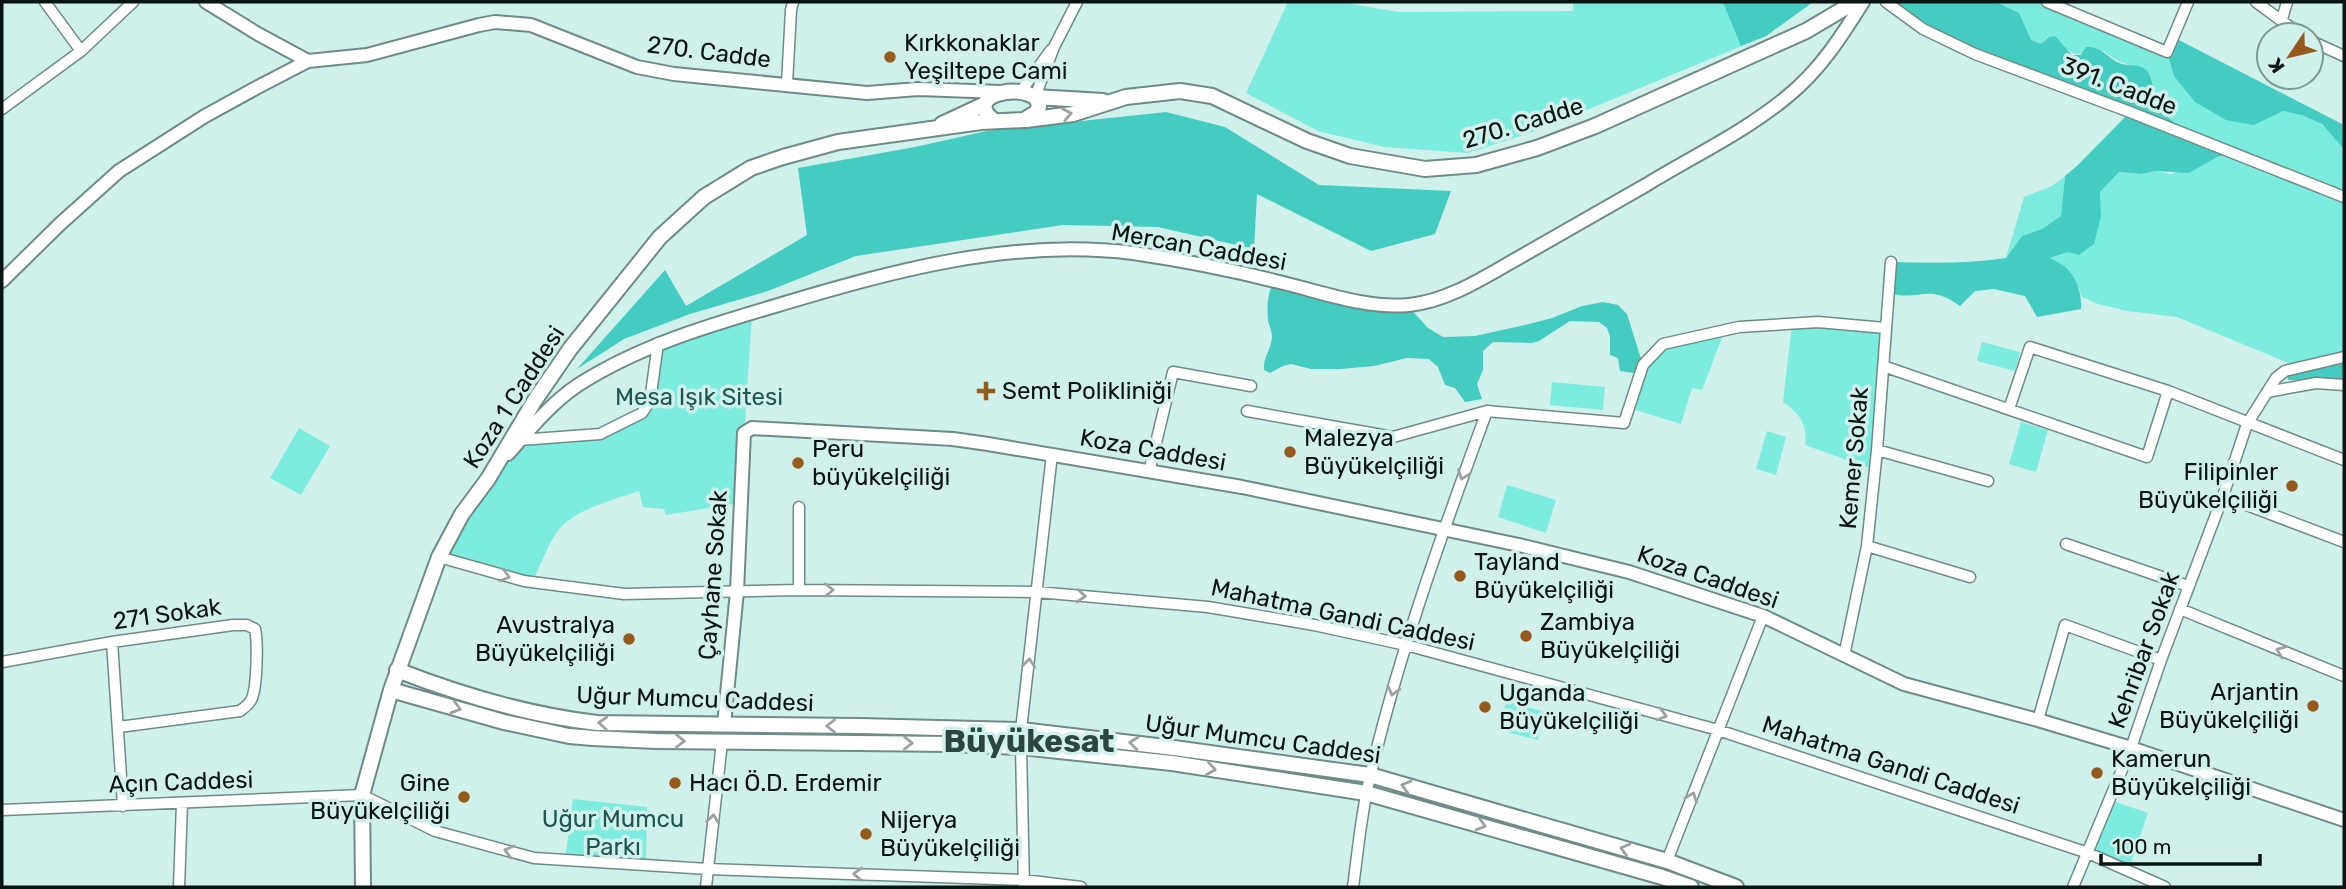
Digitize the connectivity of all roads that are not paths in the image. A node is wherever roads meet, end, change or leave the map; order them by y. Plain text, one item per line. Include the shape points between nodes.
1 (45, 2) edge
2 (133, 2) edge
3 (206, 2) edge
4 (793, 2) edge
5 (1077, 2) edge
6 (1855, 2) edge
7 (1863, 2) edge
8 (1886, 2) edge
9 (2047, 2) edge
10 (2188, 2) edge
11 (2256, 2) edge
12 (2287, 2) edge
13 (2281, 19) junction
14 (2284, 21) edge
15 (2325, 47) edge
16 (80, 51) junction
17 (2344, 56) edge
18 (308, 61) junction
19 (787, 84) junction
20 (950, 90) junction
21 (1001, 92) junction
22 (1028, 94) junction
23 (1108, 102) junction
24 (985, 104) junction
25 (2, 109) edge
26 (969, 111) junction
27 (1024, 120) junction
28 (995, 121) junction
29 (934, 129) junction
30 (2344, 197) edge
31 (1891, 262) dead end
32 (2, 281) edge
33 (1885, 328) junction
34 (658, 343) junction
35 (2344, 357) edge
36 (1883, 366) junction
37 (2344, 385) edge
38 (1251, 386) dead end
39 (2168, 391) junction
40 (2267, 392) junction
41 (2010, 410) junction
42 (1247, 411) dead end
43 (1487, 411) junction
44 (2247, 424) junction
45 (744, 433) joint
46 (520, 440) junction
47 (1877, 450) junction
48 (1052, 454) junction
49 (2344, 460) edge
50 (1149, 472) junction
51 (488, 479) junction
52 (1988, 481) dead end
53 (2223, 495) junction
54 (799, 507) dead end
55 (1443, 530) junction
56 (2344, 542) edge
57 (2066, 544) dead end
58 (1867, 546) junction
59 (439, 557) junction
60 (1970, 576) dead end
61 (2189, 586) junction
62 (799, 590) junction
63 (737, 592) junction
64 (1037, 592) junction
65 (2180, 609) junction
66 (1763, 616) junction
67 (112, 642) junction
68 (1406, 645) junction
69 (1844, 656) junction
70 (2161, 660) junction
71 (2, 662) edge
72 (397, 670) junction
73 (2344, 676) edge
74 (391, 690) junction
75 (2038, 720) junction
76 (724, 725) junction
77 (119, 727) junction
78 (1021, 730) junction
79 (1718, 730) junction
80 (722, 742) junction
81 (1021, 747) junction
82 (2131, 748) junction
83 (1370, 775) junction
84 (1366, 793) junction
85 (362, 795) junction
86 (181, 803) junction
87 (124, 806) junction
88 (2, 810) edge
89 (2344, 820) edge
90 (2088, 853) junction
91 (1667, 861) junction
92 (708, 869) junction
93 (1661, 882) edge
94 (1024, 884) edge
95 (179, 887) edge
96 (363, 887) edge
97 (706, 887) edge
98 (1081, 887) edge
99 (1353, 887) edge
100 (1691, 887) edge
101 (1736, 887) edge
102 (2073, 887) edge
103 (2165, 887) edge

1 - 16 street
2 - 16 street
3 - 18 street
4 - 19 street
5 - 22 street
6 - 23 main road, 270. Cadde via 1806,31 1595,126 1537,148 1464,167 1425,169 1350,156 1212,96 1157,92
7 - 34 street, Mercan Caddesi via 1815,71 1764,114 1557,236 1435,300 1407,305 1375,303 1163,257 1087,249 1021,250 880,275
8 - 30 street, 391. Cadde via 1923,29 1975,54
9 - 10 street via 2167,52
11 - 13 street
12 - 13 street
13 - 14 street
15 - 17 street
16 - 25 street
18 - 19 street, 270. Cadde via 367,55 479,25 512,23 542,29 653,71
18 - 32 street via 205,116 119,172
19 - 20 street, 270. Cadde via 867,93
20 - 21 street, 270. Cadde
20 - 26 street via 969,96
21 - 22 main road, 270. Cadde
21 - 24 main road
22 - 23 main road, 270. Cadde
22 - 27 main road via 1039,103 1039,110
27 -> 23 main road, 270. Cadde via 1073,114
24 - 26 main road
24 - 28 main road
26 - 29 main road
27 - 28 main road, 270. Cadde
28 - 29 main road, Koza 1 Caddesi
29 - 51 main road, Koza 1 Caddesi via 838,142 783,157 751,168 704,197 660,237 570,349
31 - 33 street, Kemer Sokak
33 - 36 street, Kemer Sokak
33 - 43 street via 1818,322 1739,327 1663,345 1643,365 1624,423
34 - 46 street, Mercan Caddesi via 571,390
34 - 46 street via 650,401 642,412 600,434
35 - 40 street, Kehribar Sokak via 2286,371
36 - 41 street
36 - 47 street, Kemer Sokak
37 - 40 street via 2316,383
38 - 50 street via 1173,372
39 - 41 street via 2031,346
39 - 41 street via 2147,457
39 - 44 street
40 - 44 street, Kehribar Sokak
42 - 43 street via 1393,437
43 -> 55 street
44 - 49 street
44 - 53 street, Kehribar Sokak
45 - 48 street, Koza Caddesi via 752,428 953,439
45 - 63 street, Çayhane Sokak
46 - 51 street, Mercan Caddesi
47 - 52 street
47 - 58 street, Kemer Sokak
48 - 50 street, Koza Caddesi
48 - 64 street
50 - 55 street, Koza Caddesi
51 - 59 main road, Koza 1 Caddesi
53 - 56 street
53 - 61 street, Kehribar Sokak
54 - 62 street
55 - 66 street, Koza Caddesi via 1629,572
55 - 68 street
57 - 61 street
58 - 60 street
58 - 69 street, Kemer Sokak
59 -> 63 street, Mahatma Gandi Caddesi via 524,581 574,589 639,595
59 - 72 main road, Koza 1 Caddesi
61 - 65 street, Kehribar Sokak
62 - 63 street, Mahatma Gandi Caddesi
62 -> 64 street, Mahatma Gandi Caddesi
63 - 76 street, Çayhane Sokak
64 -> 68 street, Mahatma Gandi Caddesi via 1215,608
78 -> 64 street
65 - 70 street, Kehribar Sokak
73 -> 65 street
66 - 69 street, Koza Caddesi
66 - 79 street
67 - 71 street, 271 Sokak
67 - 77 street
67 - 77 street, 271 Sokak via 233,625 255,629 257,638 254,692 240,711
68 -> 79 street, Mahatma Gandi Caddesi
68 -> 83 street
69 - 75 street, Koza Caddesi via 1904,684
70 - 75 street via 2065,625
70 - 82 street, Kehribar Sokak
72 - 74 main road, Koza 1 Caddesi
76 -> 72 main road, Uğur Mumcu Caddesi via 572,720 509,706
74 -> 80 main road, Uğur Mumcu Caddesi via 569,736
74 - 85 main road, Koza 1 Caddesi
75 - 82 street, Koza Caddesi
78 -> 76 main road, Uğur Mumcu Caddesi
76 - 80 main road, Çayhane Sokak
77 - 87 street
78 - 81 main road
83 -> 78 main road, Uğur Mumcu Caddesi
79 - 90 street, Mahatma Gandi Caddesi
91 -> 79 street
80 -> 81 main road, Uğur Mumcu Caddesi
92 -> 80 street, Çayhane Sokak
81 -> 84 main road, Uğur Mumcu Caddesi via 1172,763
81 - 94 street
82 - 89 street, Koza Caddesi
82 - 90 street, Kehribar Sokak
83 - 84 street
91 -> 83 main road, Uğur Mumcu Caddesi
84 -> 93 main road, Uğur Mumcu Caddesi
84 - 99 street
85 - 86 street, Açın Caddesi
92 -> 85 street via 534,858 435,831
85 - 96 main road, Koza 1 Caddesi
86 - 87 street, Açın Caddesi
86 - 95 street
87 - 88 street, Açın Caddesi
90 - 102 street, Kehribar Sokak
90 - 103 street, Mahatma Gandi Caddesi
91 - 93 main road
91 - 101 main road, Uğur Mumcu Caddesi
94 -> 92 street
92 - 97 street, Çayhane Sokak
93 - 100 main road, Uğur Mumcu Caddesi
94 - 98 street

